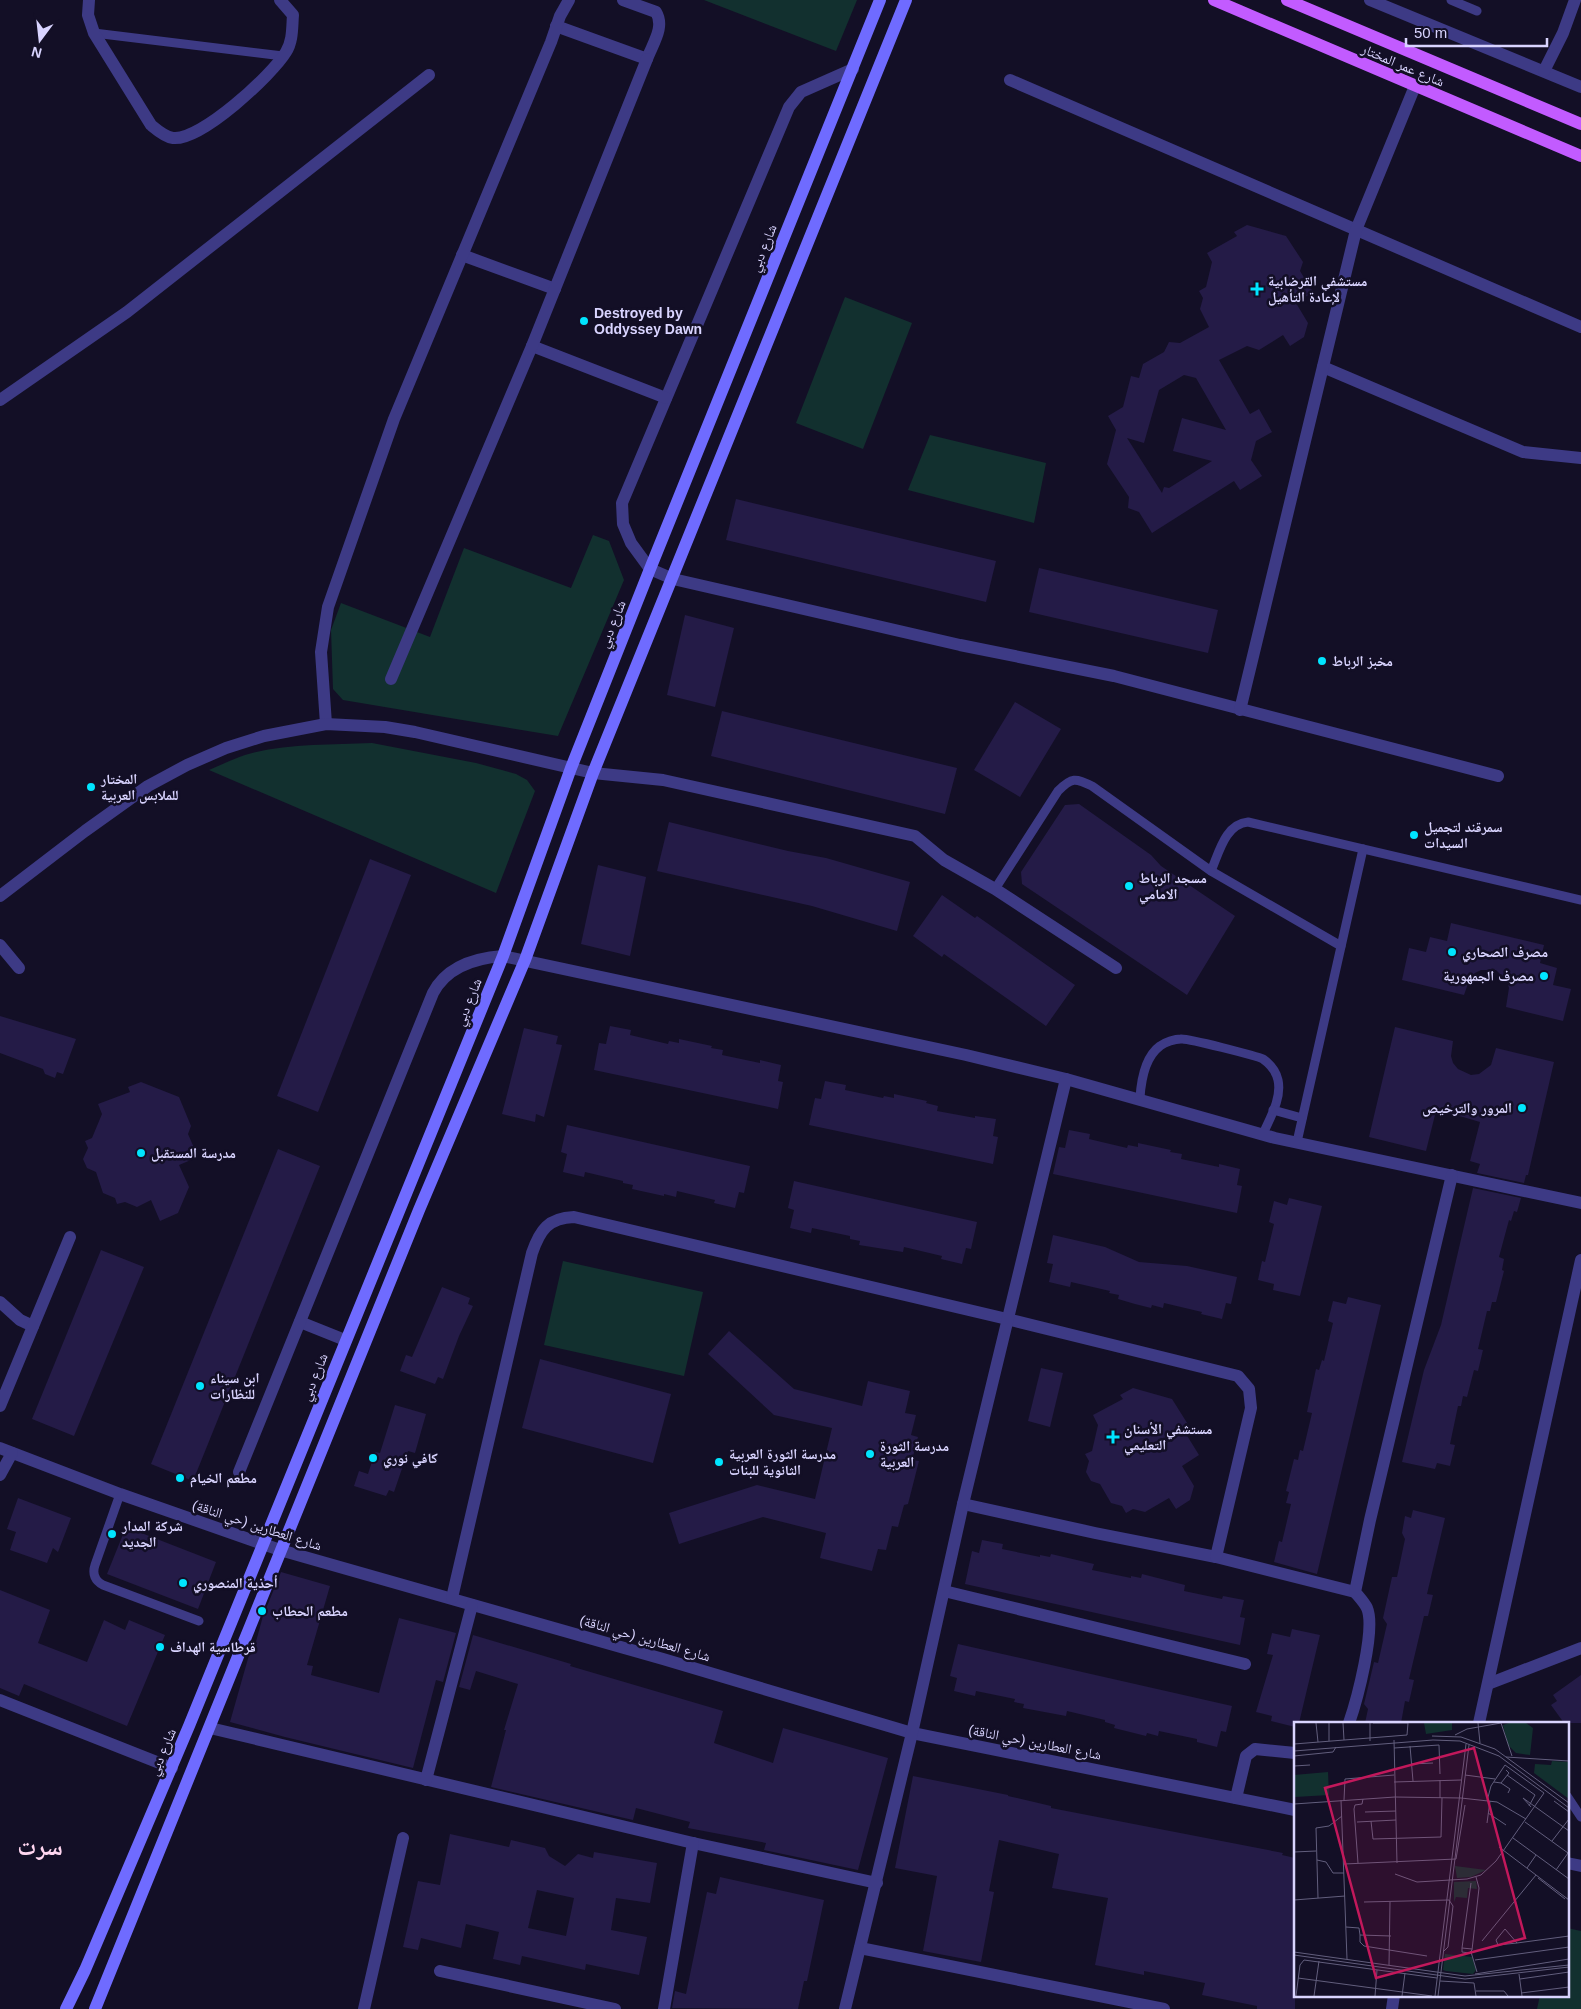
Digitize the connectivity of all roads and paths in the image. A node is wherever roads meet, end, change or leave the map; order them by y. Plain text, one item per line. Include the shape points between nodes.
1 (89, 0) edge
2 (280, 0) edge
3 (568, 0) edge
4 (623, 0) edge
5 (880, 0) edge
6 (906, 0) edge
7 (1214, 0) edge
8 (1287, 0) edge
9 (1370, 0) edge
10 (1451, 0) edge
11 (1575, 0) edge
12 (1477, 11) dead end
13 (556, 26) junction
14 (94, 33) junction
15 (283, 56) junction
16 (647, 59) junction
17 (853, 69) junction
18 (1544, 71) junction
19 (429, 75) dead end
20 (1010, 80) dead end
21 (1414, 86) junction
22 (1581, 86) edge
23 (1581, 124) edge
24 (1581, 156) edge
25 (1356, 230) junction
26 (462, 255) junction
27 (555, 289) junction
28 (1581, 327) edge
29 (532, 346) junction
30 (1323, 367) junction
31 (666, 398) junction
32 (0, 400) edge
33 (1581, 458) edge
34 (650, 569) junction
35 (673, 578) junction
36 (391, 679) dead end
37 (1240, 710) junction
38 (326, 724) junction
39 (571, 768) junction
40 (593, 773) junction
41 (1498, 776) dead end
42 (1363, 849) junction
43 (1211, 871) junction
44 (996, 889) junction
45 (0, 896) edge
46 (1581, 900) edge
47 (0, 945) edge
48 (1340, 946) junction
49 (503, 956) junction
50 (525, 960) junction
51 (19, 968) dead end
52 (1116, 968) dead end
53 (1066, 1078) junction
54 (1140, 1098) junction
55 (1273, 1110) junction
56 (1302, 1118) junction
57 (1263, 1134) junction
58 (1297, 1142) junction
59 (1452, 1175) junction
60 (1581, 1203) edge
61 (70, 1237) dead end
62 (1581, 1260) edge
63 (0, 1302) edge
64 (1007, 1319) junction
65 (300, 1322) junction
66 (33, 1326) junction
67 (345, 1340) junction
68 (0, 1406) edge
69 (0, 1448) edge
70 (12, 1453) junction
71 (239, 1472) dead end
72 (0, 1476) edge
73 (120, 1494) junction
74 (963, 1504) junction
75 (262, 1544) junction
76 (280, 1550) junction
77 (1216, 1557) junction
78 (944, 1591) junction
79 (1355, 1592) junction
80 (452, 1598) junction
81 (472, 1605) junction
82 (199, 1621) dead end
83 (1581, 1648) edge
84 (1245, 1664) dead end
85 (1488, 1684) junction
86 (0, 1700) edge
87 (1349, 1722) edge
88 (1479, 1722) edge
89 (210, 1728) junction
90 (912, 1733) junction
91 (1294, 1753) edge
92 (172, 1768) junction
93 (426, 1780) junction
94 (1236, 1798) junction
95 (1568, 1798) edge
96 (1294, 1810) edge
97 (1581, 1817) edge
98 (403, 1838) dead end
99 (693, 1843) junction
100 (1568, 1863) edge
101 (1581, 1866) edge
102 (877, 1883) junction
103 (860, 1948) junction
104 (440, 1970) dead end
105 (1394, 1996) edge
106 (66, 2009) edge
107 (95, 2009) edge
108 (364, 2009) edge
109 (615, 2009) edge
110 (664, 2009) edge
111 (845, 2009) edge
112 (1164, 2009) edge
113 (1392, 2009) edge

1 - 14 street via 88,15
2 - 15 street via 293,15 292,35
3 - 13 street
4 - 16 street via 656,12 660,19
5 - 17 street, شارع دبي
6 - 35 street
7 - 21 main road, شارع عمر المختار
8 - 23 main road
9 - 18 street
10 - 12 lane
11 - 18 street
13 - 16 street
13 - 26 street
14 - 15 lane
14 - 15 street via 151,125 172,138 183,138 210,124 269,75
16 - 27 street
17 - 31 street via 801,92 789,107
17 - 34 street, شارع دبي
18 - 22 street
19 - 32 street via 126,312
20 - 25 street
21 - 24 main road, شارع عمر المختار
21 - 25 street
25 - 28 street
25 - 30 street
26 - 27 street
26 - 38 street via 394,419 328,608 321,652
27 - 29 street
29 - 31 street
29 - 36 street
30 - 33 street via 1524,452
30 - 37 street
31 - 34 street via 622,503 623,524
34 - 35 street
34 - 39 street, شارع دبي
35 - 37 street via 950,643 1114,676
35 - 40 street
37 - 41 street
38 - 39 street via 415,732
38 - 45 street via 264,736 187,765 140,792
39 - 40 street
39 - 49 street, شارع دبي
40 - 44 street via 663,780 915,836 944,860
40 - 50 street
42 - 43 lane via 1241,823 1227,835
42 - 46 lane
42 - 48 lane
43 - 44 lane via 1078,779 1068,781 1058,791
43 - 48 lane
44 - 52 street
47 - 51 street
48 - 56 lane
49 - 50 street
49 - 65 street via 464,964 444,976 438,984
49 - 67 street, شارع دبي
50 - 53 street
50 - 76 street
53 - 54 street
53 - 64 street
54 - 55 lane via 1143,1078 1154,1052 1160,1046 1183,1038 1268,1063 1274,1068 1278,1080
54 - 57 street
55 - 56 lane
55 - 57 lane
56 - 58 lane
57 - 58 street
58 - 59 street
59 - 60 street
59 - 79 street
61 - 66 street
62 - 85 street
63 - 66 street via 20,1320
64 - 74 street
64 - 77 street via 1238,1376 1249,1389 1251,1408
64 - 80 street via 574,1217 561,1217 541,1232 532,1253
65 - 67 street
65 - 71 street
66 - 68 street
67 - 75 street, شارع دبي
69 - 70 street, شارع العطارين (حي الناقة)
70 - 72 street
70 - 73 street, شارع العطارين (حي الناقة)
73 - 75 street, شارع العطارين (حي الناقة)
73 - 82 lane via 94,1564 96,1579 103,1585
74 - 77 street
74 - 78 street
75 - 76 street, شارع العطارين (حي الناقة)
75 - 92 street, شارع دبي
76 - 80 street, شارع العطارين (حي الناقة)
76 - 89 street
77 - 79 street
78 - 84 street
78 - 90 street
79 - 87 street via 1367,1608 1371,1628
80 - 81 street, شارع العطارين (حي الناقة)
81 - 90 street, شارع العطارين (حي الناقة)
81 - 93 street
83 - 85 street
85 - 88 street
86 - 92 street
89 - 93 street
89 - 107 street
90 - 94 street, شارع العطارين (حي الناقة)
90 - 102 street
91 - 94 street via 1255,1749 1246,1756
92 - 106 street, شارع دبي via 86,1970
93 - 99 street
94 - 96 street, شارع العطارين (حي الناقة)
95 - 97 lane
98 - 108 street
99 - 102 street
99 - 110 street
100 - 101 street
102 - 103 street
103 - 111 street
103 - 112 street
104 - 109 street
105 - 113 street

